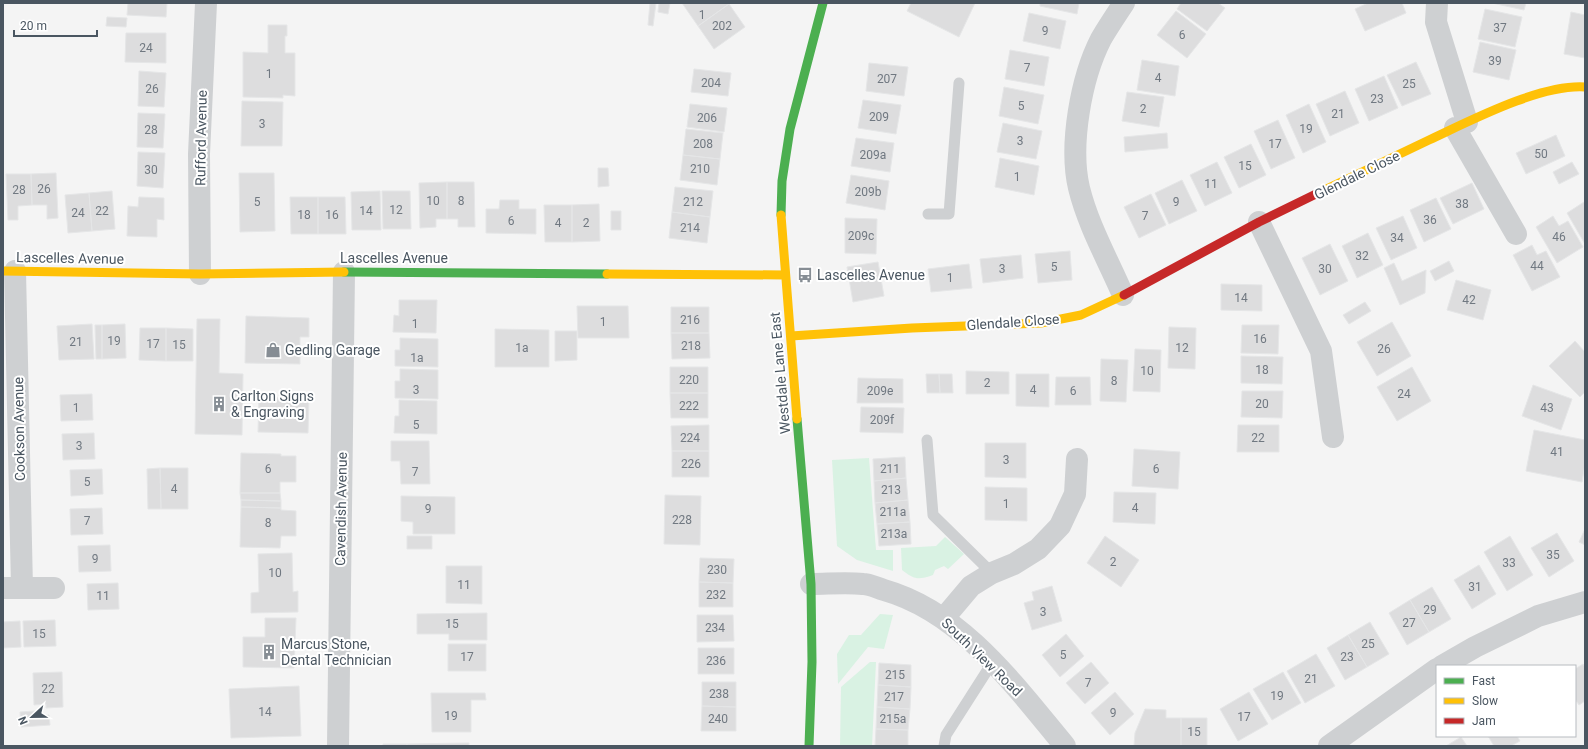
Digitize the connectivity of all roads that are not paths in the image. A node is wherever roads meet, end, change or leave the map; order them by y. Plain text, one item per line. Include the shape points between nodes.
1 (206, 3) edge
2 (823, 3) edge
3 (1124, 3) edge
4 (1437, 3) edge
5 (959, 83) dead end
6 (1585, 87) edge
7 (1461, 125) junction
8 (928, 214) dead end
9 (1259, 222) junction
10 (1516, 234) dead end
11 (9, 271) edge
12 (344, 272) junction
13 (200, 274) junction
14 (785, 275) junction
15 (1124, 295) junction
16 (791, 336) junction
17 (1333, 437) dead end
18 (927, 440) dead end
19 (1077, 459) dead end
20 (992, 573) junction
21 (811, 584) junction
22 (13, 588) edge
23 (54, 588) dead end
24 (1585, 602) edge
25 (944, 618) junction
26 (992, 663) junction
27 (1444, 665) edge
28 (1436, 670) edge
29 (338, 746) edge
30 (809, 746) edge
31 (944, 746) edge
32 (1065, 746) edge
33 (1329, 746) edge

1 - 13 street, Rufford Avenue via 199,154
2 - 14 street, Westdale Lane East via 782,170 780,207
3 - 15 street via 1101,40 1087,78 1077,122 1076,154 1079,187 1092,225
4 - 7 street via 1436,22
5 - 8 lane via 949,214
6 - 7 street, Glendale Close via 1569,86 1514,102
7 - 9 street, Glendale Close
7 - 10 street
9 - 15 street, Glendale Close
9 - 17 street via 1321,351
11 - 13 street, Lascelles Avenue
11 - 22 street, Cookson Avenue
12 - 13 street, Lascelles Avenue
12 - 14 street, Lascelles Avenue
12 - 29 street, Cavendish Avenue
14 - 16 street, Westdale Lane East
15 - 16 street, Glendale Close via 1081,315 1041,323
16 - 21 street, Westdale Lane East
18 - 20 lane via 932,515
19 - 20 street via 1075,494 1060,526 1038,549 1014,564
20 - 25 street via 971,586
21 - 25 street, South View Road via 864,584 899,594 924,605
21 - 30 street, Westdale Lane East
22 - 23 street, Cookson Avenue
24 - 27 street via 1538,616
25 - 26 street, South View Road
26 - 31 lane via 946,735
26 - 32 street, South View Road via 1009,679
28 - 33 street

